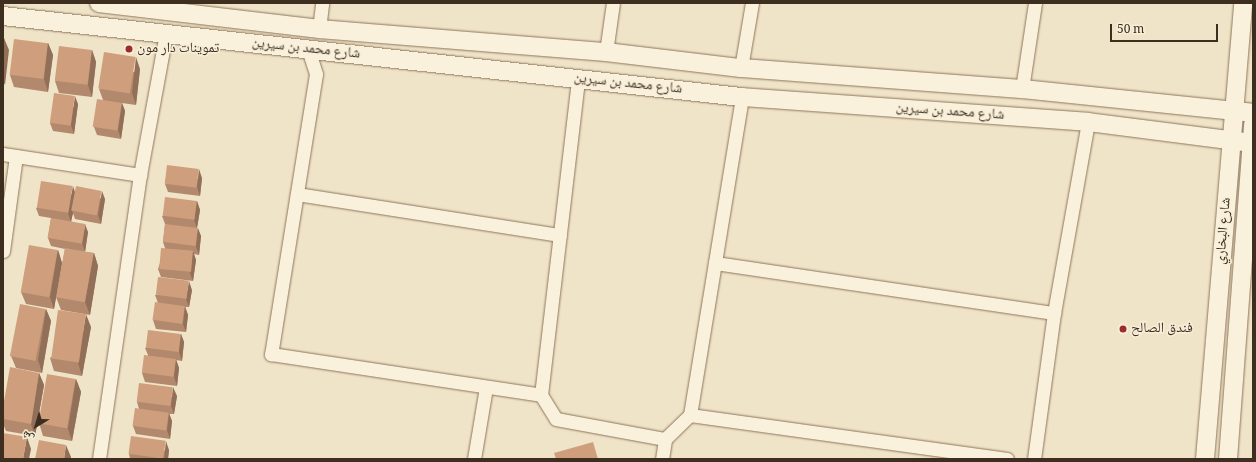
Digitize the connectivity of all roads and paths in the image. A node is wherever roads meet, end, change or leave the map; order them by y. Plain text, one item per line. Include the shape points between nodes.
1 (99, 3) edge
2 (322, 3) edge
3 (613, 3) edge
4 (752, 3) edge
5 (1036, 3) edge
6 (1243, 3) edge
7 (163, 7) edge
8 (3, 16) edge
9 (319, 29) junction
10 (166, 34) junction
11 (308, 49) junction
12 (606, 52) junction
13 (741, 68) junction
14 (578, 79) junction
15 (1022, 89) junction
16 (742, 97) junction
17 (1233, 111) junction
18 (1253, 113) edge
19 (1088, 122) junction
20 (1253, 124) edge
21 (1232, 141) junction
22 (1252, 143) edge
23 (9, 155) edge
24 (140, 174) junction
25 (297, 194) junction
26 (560, 235) junction
27 (3, 251) edge
28 (714, 263) junction
29 (1054, 314) junction
30 (486, 387) junction
31 (541, 396) junction
32 (690, 415) junction
33 (665, 439) junction
34 (99, 459) edge
35 (474, 459) edge
36 (662, 459) edge
37 (1007, 459) edge
38 (1034, 459) edge
39 (1205, 459) edge
40 (1228, 459) edge

1 - 7 street, شارع محمد بن سيرين
2 - 9 street
3 - 12 street
4 - 13 street
5 - 15 street
6 - 17 street, شارع البخاري
7 - 9 street, شارع محمد بن سيرين
8 - 10 street, شارع محمد بن سيرين
9 - 12 street, شارع محمد بن سيرين
10 - 11 street, شارع محمد بن سيرين
10 - 24 street
11 - 14 street, شارع محمد بن سيرين
11 - 25 street via 316,74
12 - 13 street, شارع محمد بن سيرين
13 - 15 street, شارع محمد بن سيرين
14 - 16 street, شارع محمد بن سيرين
14 - 26 street
15 - 17 street, شارع محمد بن سيرين
16 - 19 street, شارع محمد بن سيرين
16 - 28 street
17 - 18 street, شارع محمد بن سيرين
17 - 21 street, شارع البخاري
19 - 21 street, شارع محمد بن سيرين
19 - 29 street
20 - 22 street, شارع البخاري
21 - 22 street, شارع محمد بن سيرين
21 - 39 street, شارع البخاري
22 - 40 street, شارع البخاري
23 - 24 street
23 - 27 street
24 - 34 street
25 - 26 street
25 - 30 street via 271,354
26 - 31 street
28 - 29 street
28 - 32 street
29 - 38 street
30 - 31 street
30 - 35 street
31 - 33 street via 556,419
32 - 33 street
32 - 37 street
33 - 36 street

